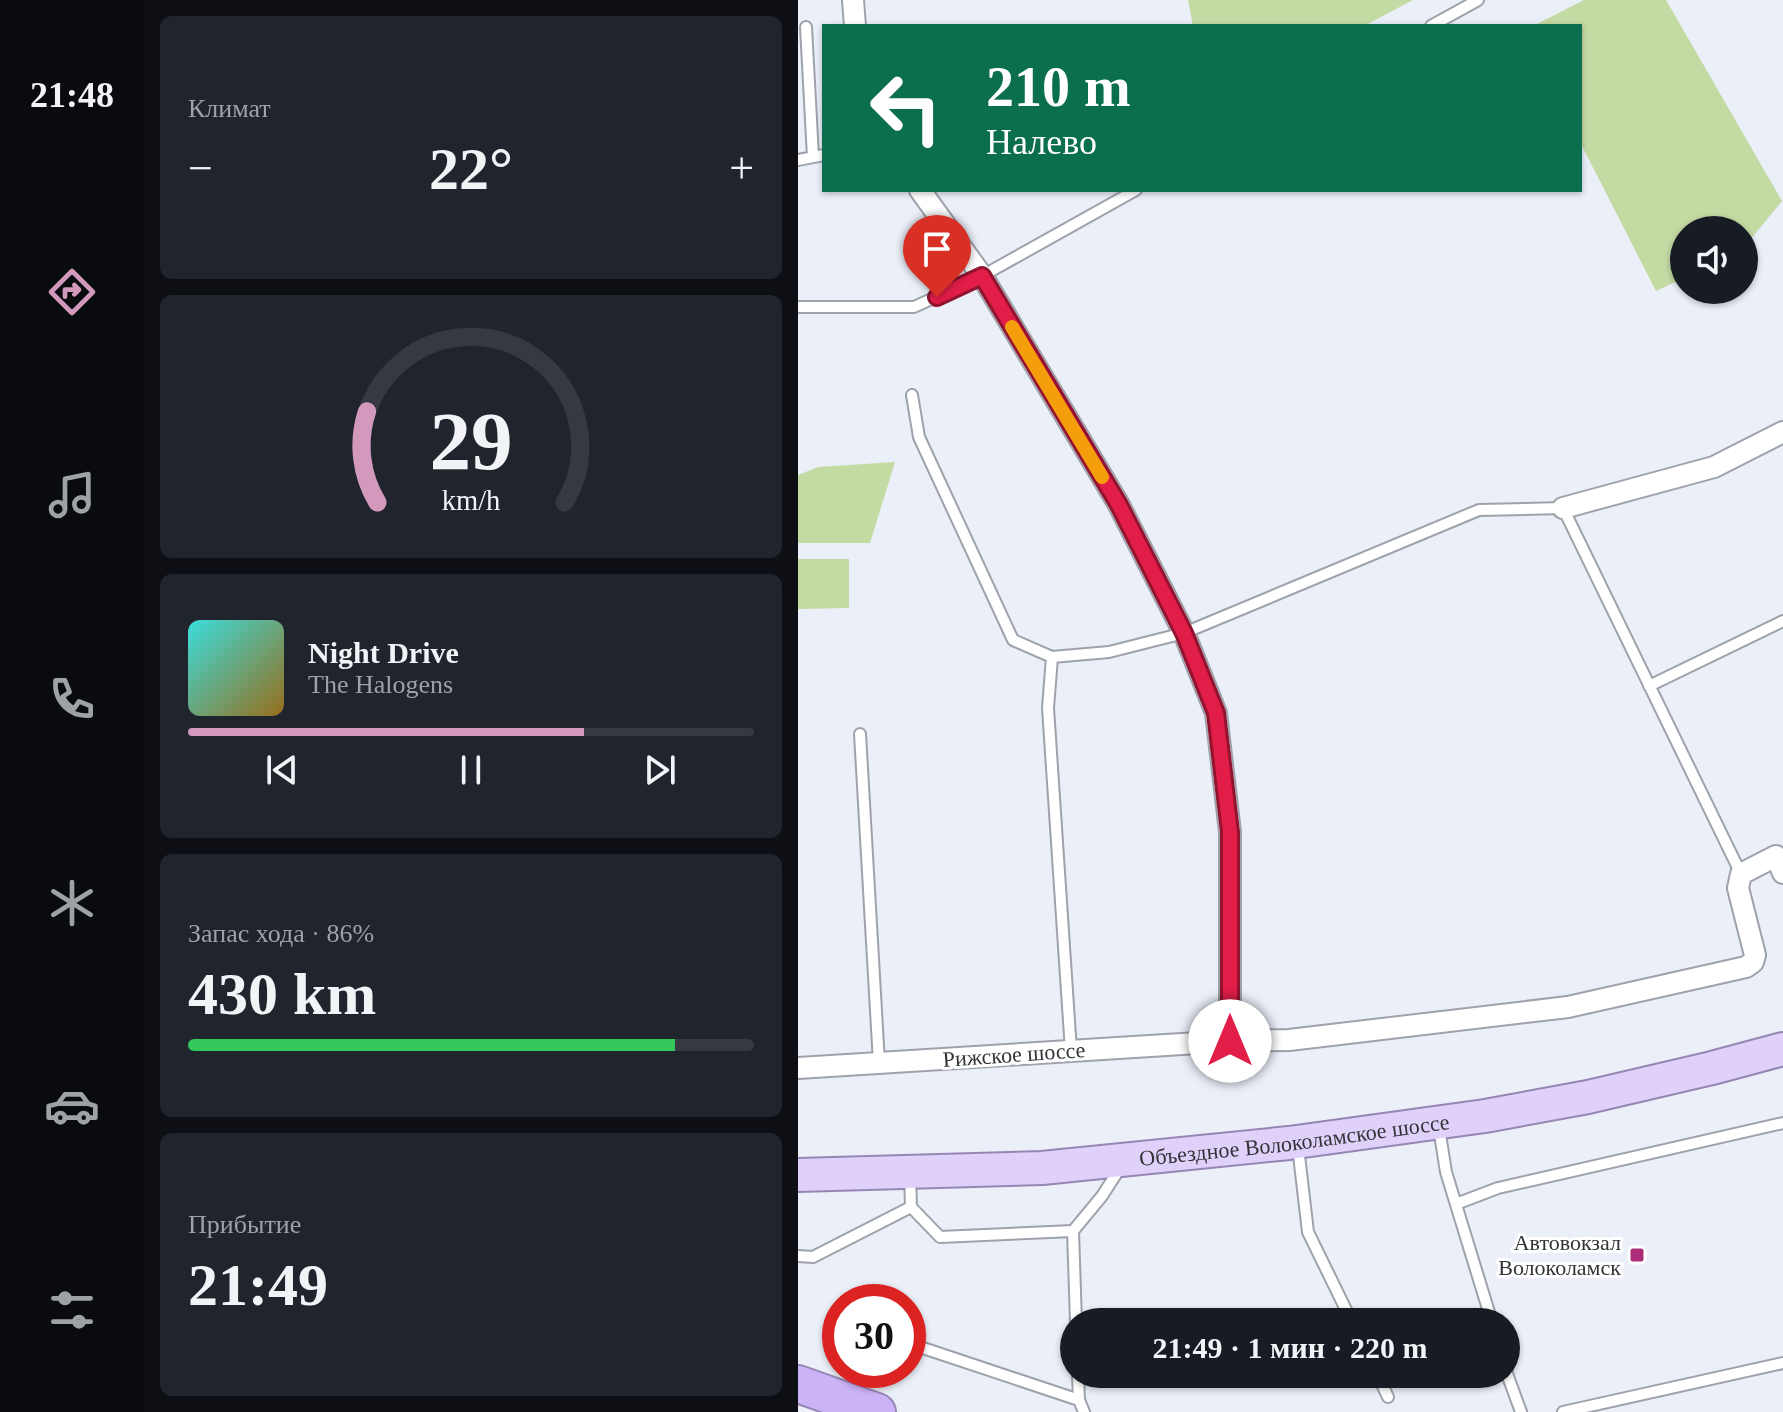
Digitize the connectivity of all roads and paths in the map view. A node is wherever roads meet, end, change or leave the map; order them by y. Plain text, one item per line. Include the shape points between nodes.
1 (853, 0) edge
2 (1478, 0) edge
3 (855, 24) edge
4 (1435, 24) edge
5 (806, 27) dead end
6 (818, 156) edge
7 (798, 160) edge
8 (921, 192) edge
9 (1132, 192) edge
10 (982, 276) junction
11 (798, 307) edge
12 (912, 395) dead end
13 (1783, 432) edge
14 (1563, 508) junction
15 (1783, 621) edge
16 (1184, 633) junction
17 (1052, 657) junction
18 (1649, 686) junction
19 (860, 734) dead end
20 (1781, 860) edge
21 (1741, 874) junction
22 (1230, 1041) junction
23 (1783, 1049) edge
24 (1071, 1051) junction
25 (879, 1063) junction
26 (798, 1068) edge
27 (1438, 1122) junction
28 (1783, 1123) edge
29 (1297, 1142) junction
30 (1126, 1160) junction
31 (910, 1172) junction
32 (798, 1175) edge
33 (1456, 1204) junction
34 (911, 1207) junction
35 (1073, 1231) junction
36 (798, 1256) edge
37 (1076, 1308) edge
38 (1345, 1308) edge
39 (1488, 1308) edge
40 (926, 1349) edge
41 (1783, 1363) edge
42 (798, 1384) edge
43 (1079, 1388) edge
44 (1384, 1388) edge
45 (1512, 1388) edge
46 (1388, 1397) dead end
47 (1079, 1400) junction
48 (877, 1412) edge
49 (1084, 1412) edge
50 (1521, 1412) edge
51 (1563, 1412) edge

1 - 3 street
2 - 4 lane
5 - 6 lane
6 - 7 lane
8 - 10 street
9 - 10 lane
10 - 11 lane via 914,307
10 - 16 street via 1119,505
12 - 17 lane via 919,437 1013,640
13 - 14 street via 1714,467
14 - 16 lane via 1479,510
14 - 18 lane
15 - 18 lane
16 - 17 lane via 1109,652
16 - 22 street via 1216,713 1230,832
17 - 24 lane via 1048,708
18 - 21 lane
19 - 25 lane
20 - 21 street
21 - 22 street, Рижское шоссе via 1738,888 1755,955 1746,967 1568,1007 1289,1040
22 - 24 street, Рижское шоссе
23 - 27 main road, Объездное Волоколамское шоссе via 1588,1097
24 - 25 street, Рижское шоссе
25 - 26 street, Рижское шоссе
27 - 29 main road, Объездное Волоколамское шоссе
27 - 33 lane
28 - 33 lane via 1498,1188
29 - 30 main road, Объездное Волоколамское шоссе
29 - 38 lane via 1308,1232
30 - 31 main road, Объездное Волоколамское шоссе
30 - 35 lane
31 - 32 main road, Объездное Волоколамское шоссе
31 - 34 lane
33 - 39 lane
34 - 35 lane via 940,1237
34 - 36 lane via 813,1257
35 - 37 lane
40 - 47 lane
41 - 51 lane
42 - 48 highway
43 - 47 lane
44 - 46 lane
45 - 50 lane
47 - 49 lane

